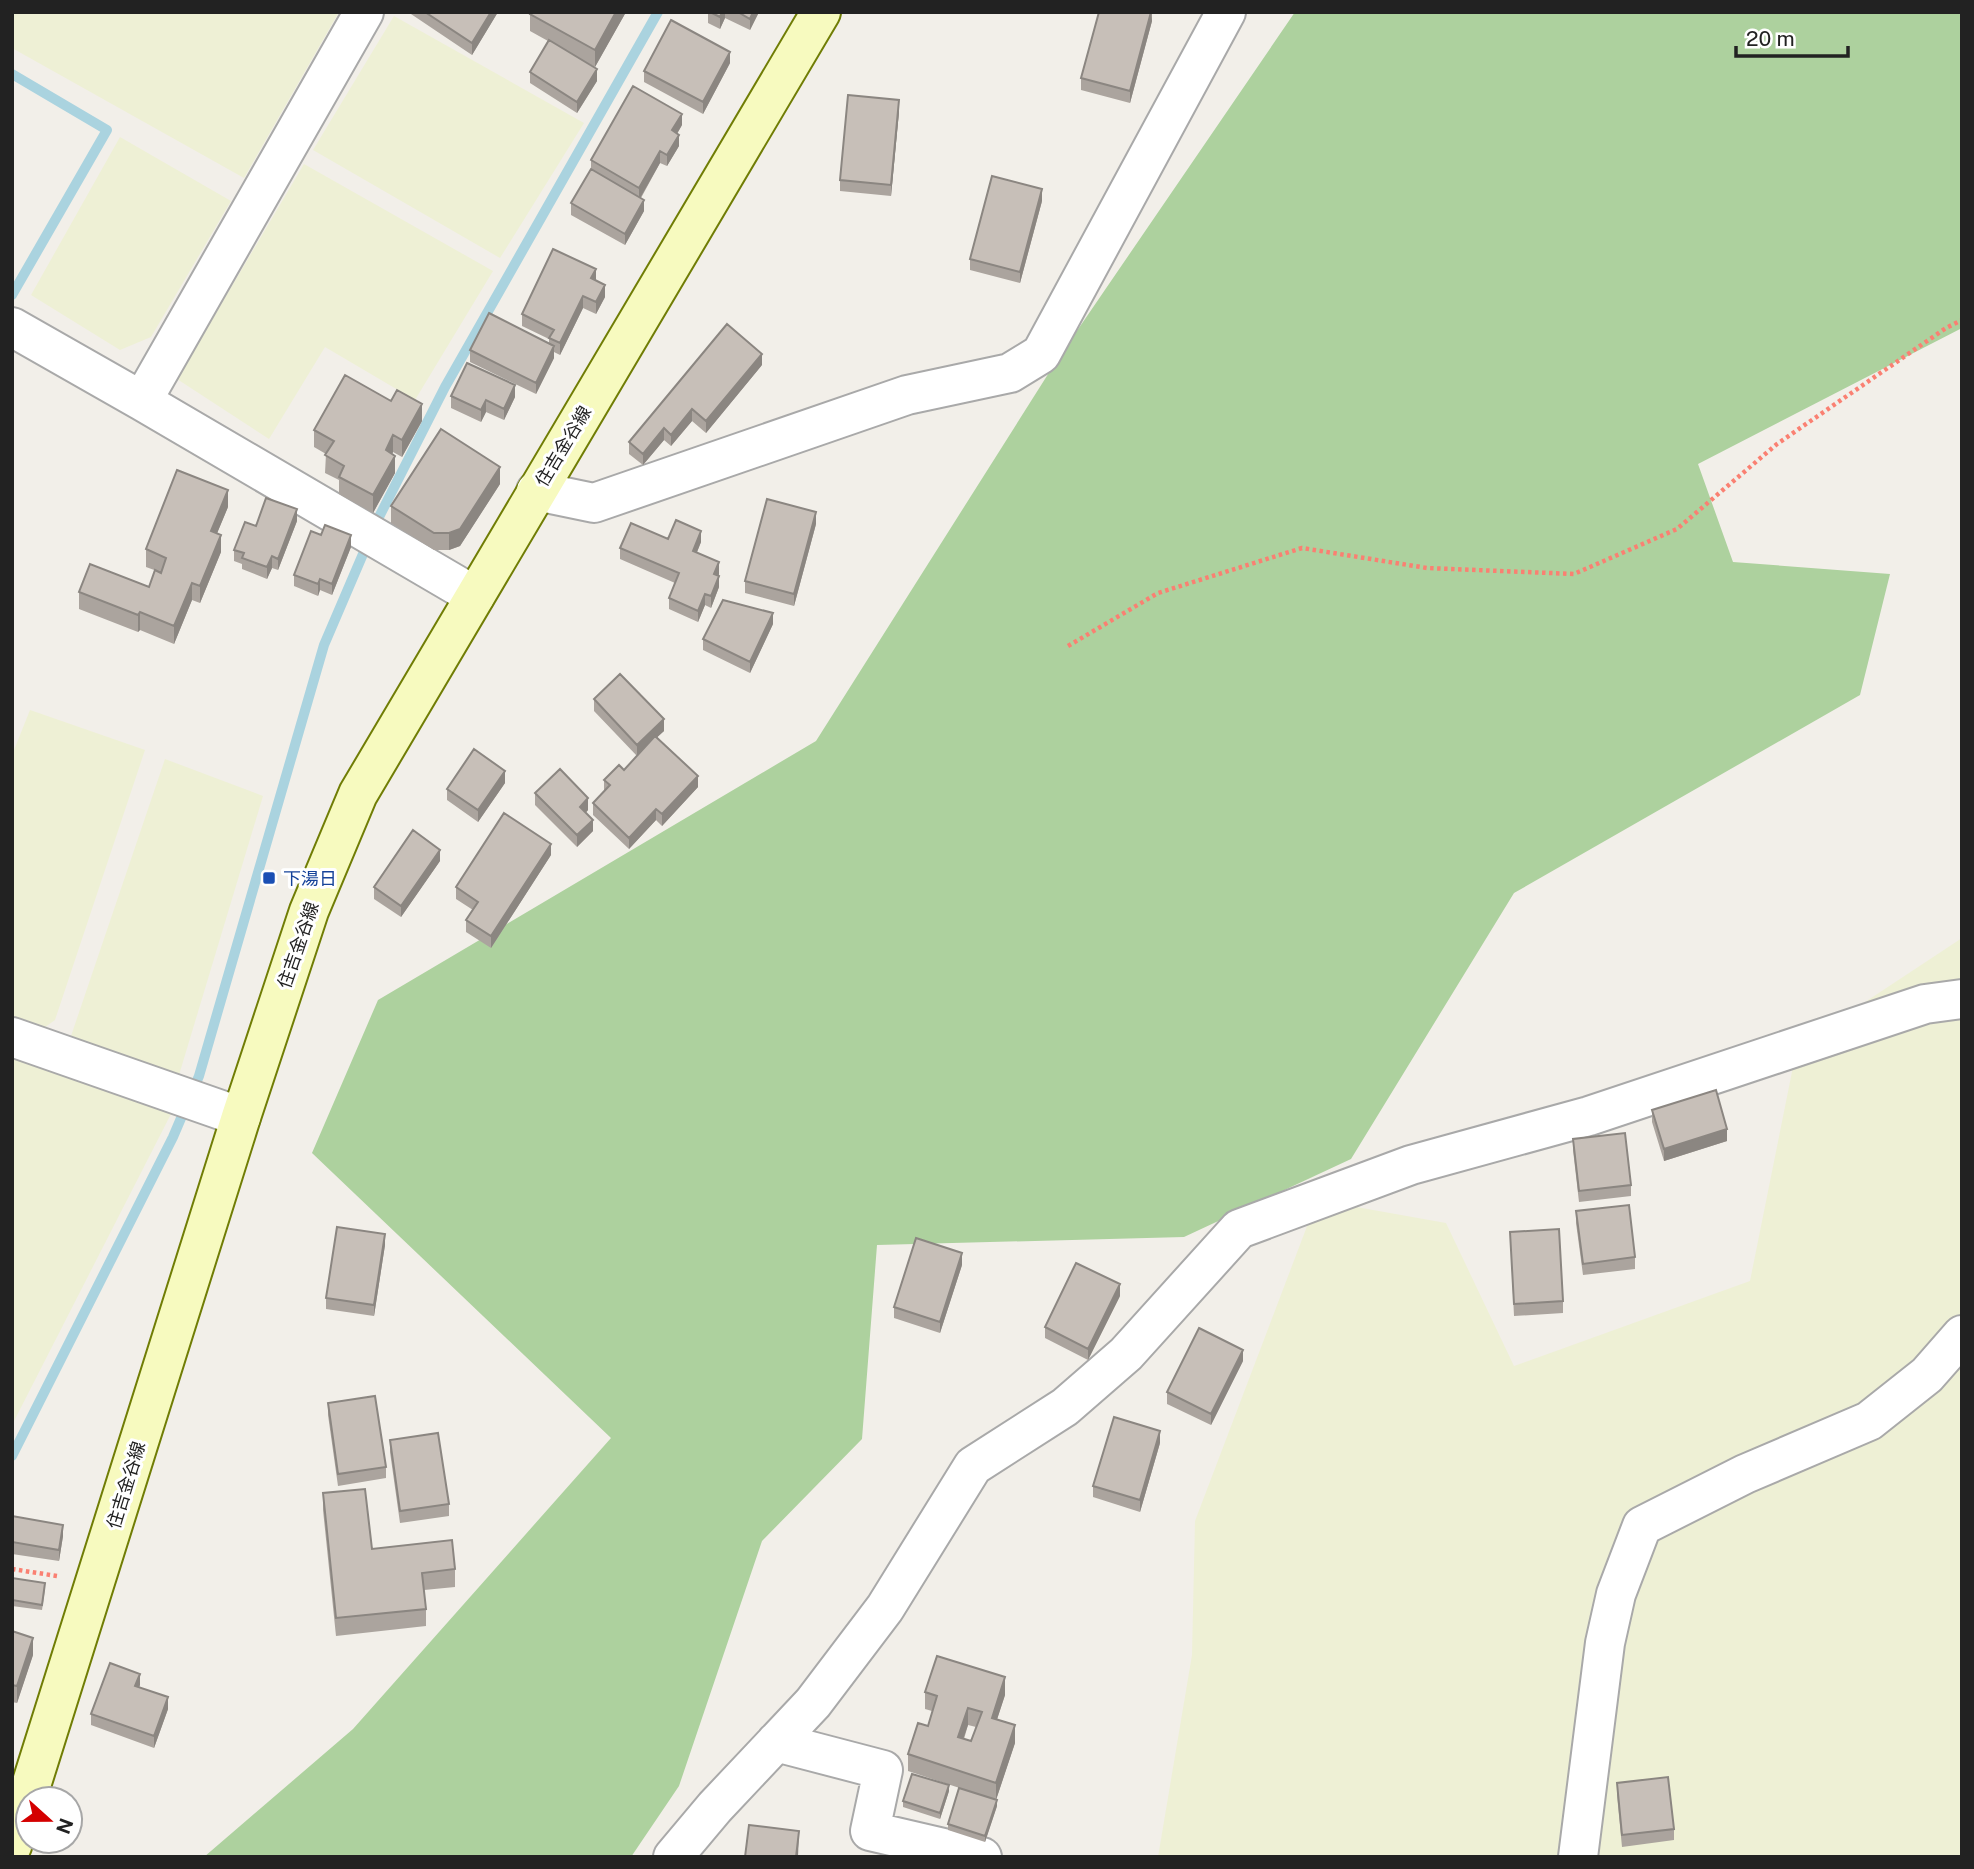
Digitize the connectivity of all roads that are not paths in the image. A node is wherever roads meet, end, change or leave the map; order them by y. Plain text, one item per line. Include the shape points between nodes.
1 (364, 12) edge
2 (821, 12) edge
3 (1226, 12) edge
4 (12, 327) edge
5 (142, 401) junction
6 (536, 491) junction
7 (475, 596) junction
8 (1962, 999) edge
9 (12, 1037) edge
10 (241, 1116) junction
11 (1962, 1335) edge
12 (776, 1742) junction
13 (12, 1846) edge
14 (673, 1857) edge
15 (982, 1857) edge
16 (1578, 1857) edge

1 - 5 street
2 - 6 main road, 住吉金谷線
3 - 6 street via 1041,354 1010,373 907,395 594,503
4 - 5 street
5 - 7 street
6 - 7 main road, 住吉金谷線
7 - 10 main road, 住吉金谷線 via 358,794 309,911
8 - 12 street via 1925,1004 1589,1115 1411,1165 1238,1229 1126,1354 1065,1407 973,1466 886,1608 813,1703
9 - 10 street
10 - 13 main road, 住吉金谷線
11 - 16 street via 1927,1375 1869,1421 1745,1474 1642,1526 1616,1594 1605,1643
12 - 14 street
12 - 15 street via 883,1770 870,1831

